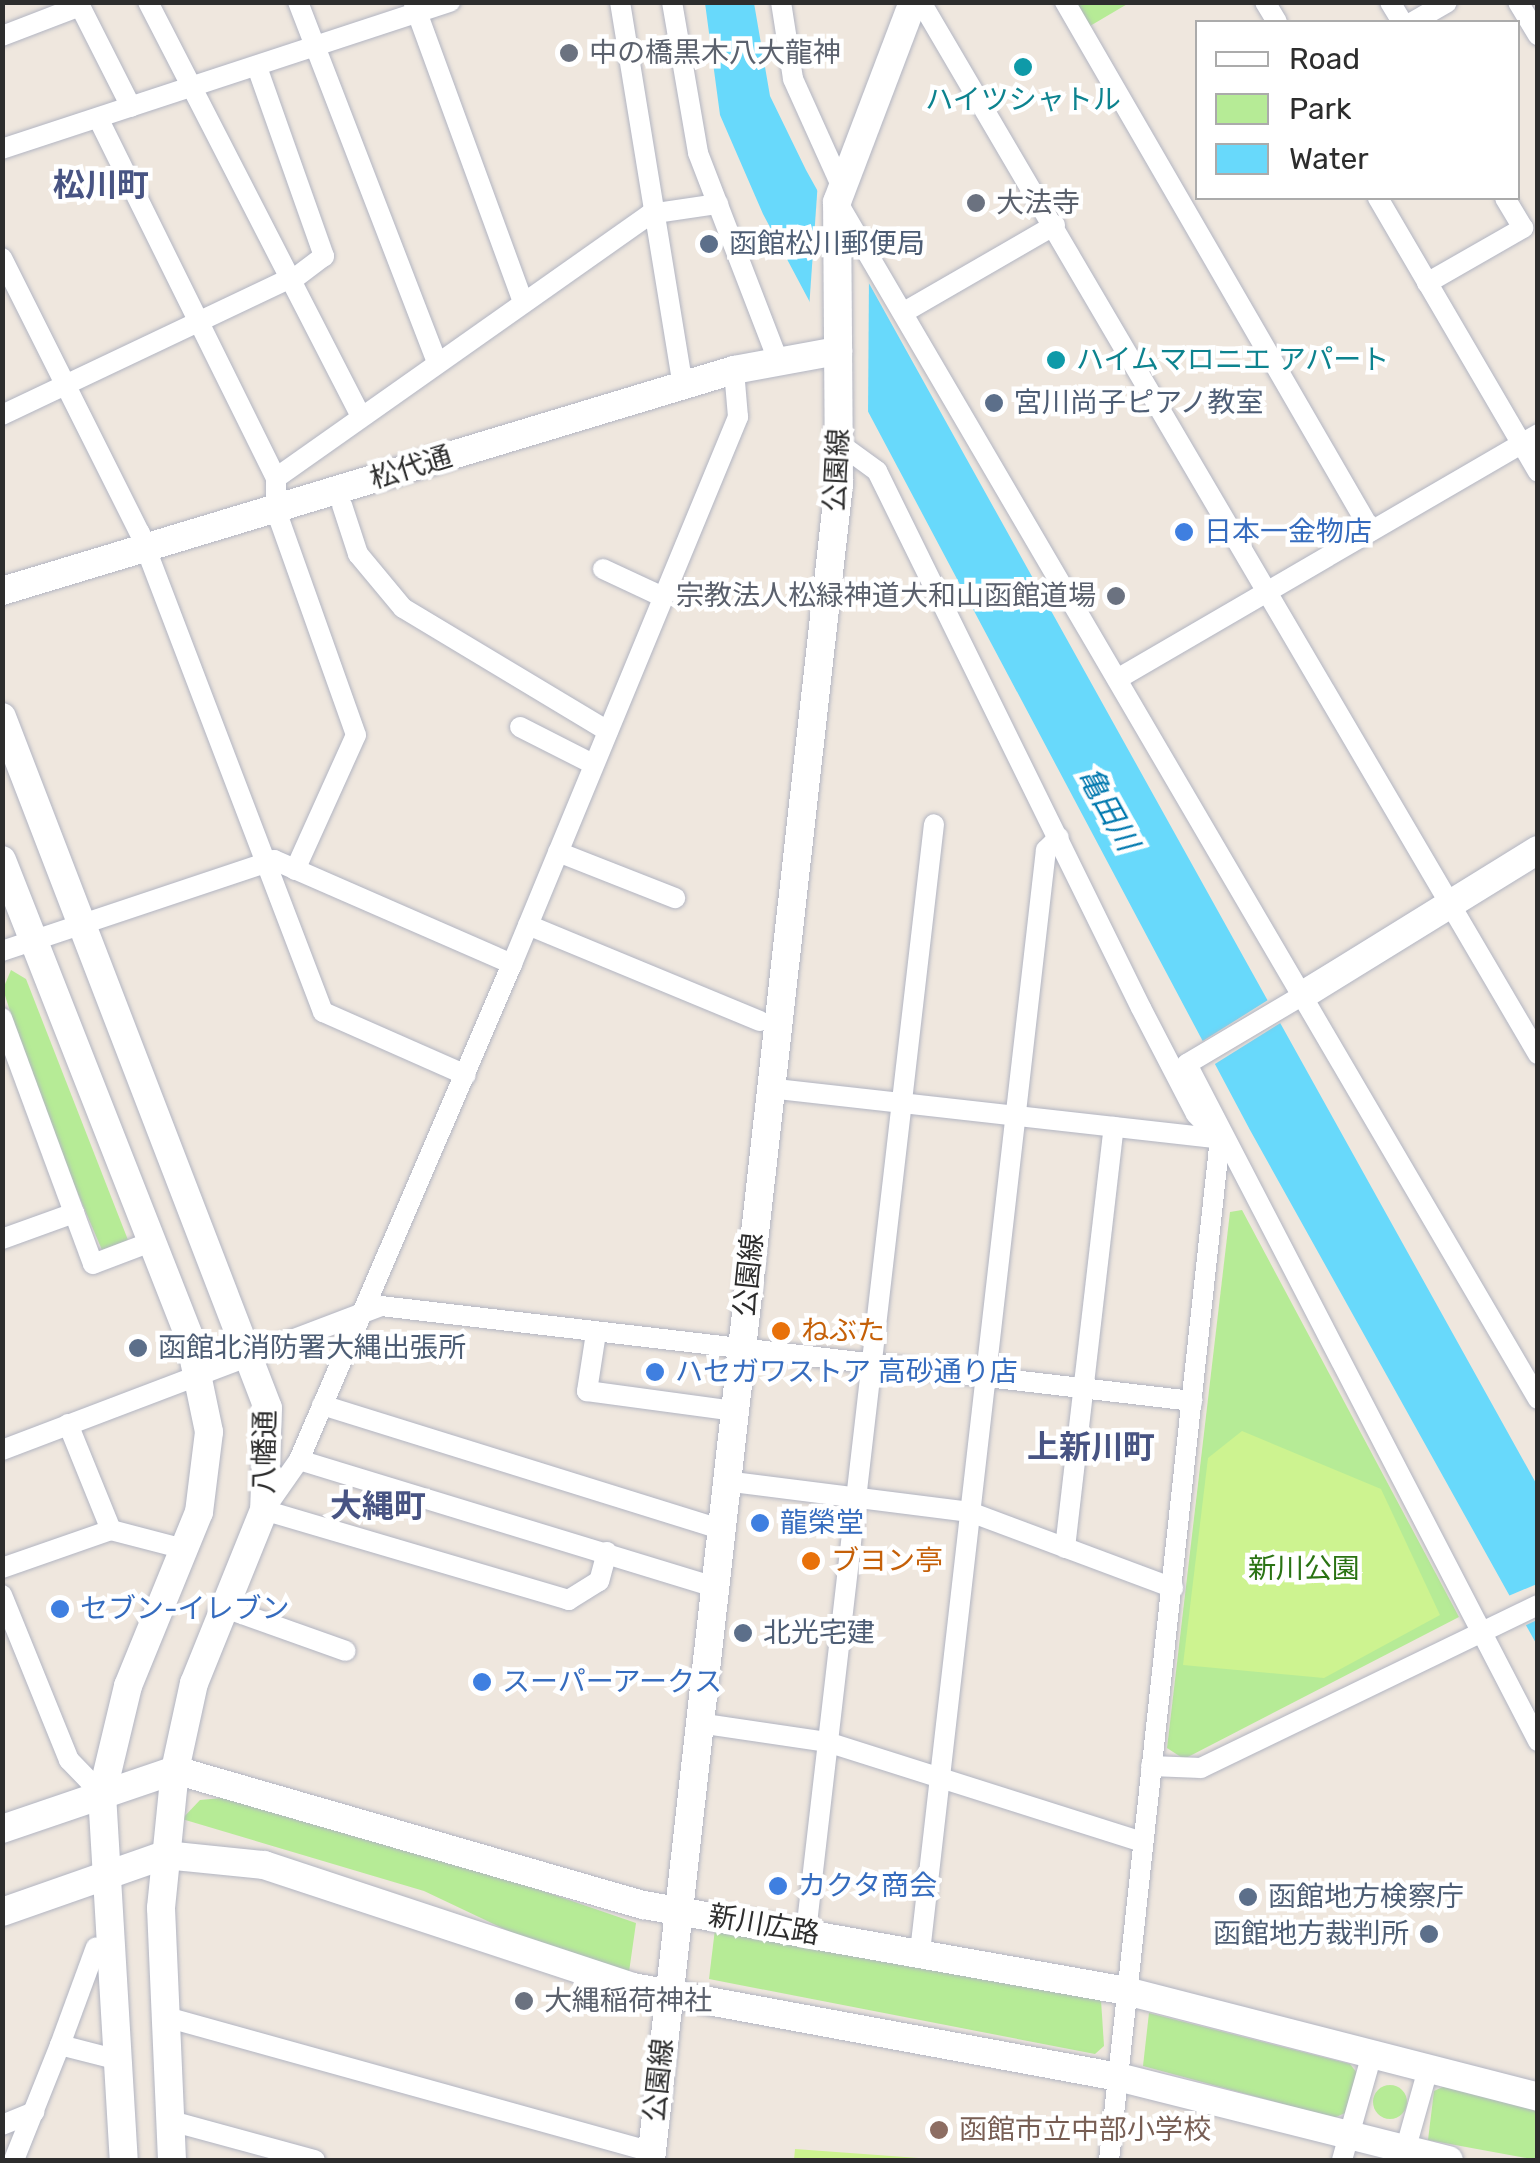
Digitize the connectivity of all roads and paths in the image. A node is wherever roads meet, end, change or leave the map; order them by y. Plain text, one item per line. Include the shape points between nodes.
1 (148, 2) edge
2 (298, 2) edge
3 (450, 2) edge
4 (620, 2) edge
5 (672, 2) edge
6 (780, 2) edge
7 (917, 2) edge
8 (1065, 2) edge
9 (1447, 2) edge
10 (1518, 2) edge
11 (82, 4) edge
12 (415, 8) edge
13 (1416, 20) edge
14 (2, 36) edge
15 (1538, 36) edge
16 (320, 46) junction
17 (257, 66) junction
18 (192, 88) junction
19 (131, 107) junction
20 (98, 118) junction
21 (2, 149) edge
22 (1379, 200) edge
23 (1506, 200) edge
24 (838, 202) junction
25 (718, 204) junction
26 (650, 214) junction
27 (1055, 225) junction
28 (2, 258) edge
29 (291, 280) junction
30 (1427, 283) junction
31 (523, 302) junction
32 (906, 312) junction
33 (201, 323) junction
34 (830, 352) junction
35 (777, 358) junction
36 (437, 362) junction
37 (734, 370) junction
38 (68, 384) junction
39 (683, 385) junction
40 (2, 414) edge
41 (361, 416) junction
42 (1529, 439) edge
43 (840, 444) junction
44 (1538, 472) edge
45 (276, 478) junction
46 (342, 506) dead end
47 (276, 510) junction
48 (1371, 531) junction
49 (143, 549) junction
50 (603, 570) dead end
51 (2, 591) edge
52 (1266, 594) junction
53 (663, 597) junction
54 (1120, 678) junction
55 (2, 717) edge
56 (520, 727) dead end
57 (608, 732) junction
58 (594, 764) junction
59 (934, 824) dead end
60 (1058, 837) junction
61 (1538, 850) edge
62 (558, 852) junction
63 (2, 860) edge
64 (264, 864) junction
65 (294, 870) junction
66 (675, 898) dead end
67 (1452, 908) junction
68 (528, 924) junction
69 (84, 925) junction
70 (34, 940) junction
71 (2, 951) edge
72 (512, 964) junction
73 (1131, 977) junction
74 (1304, 995) junction
75 (2, 1018) edge
76 (760, 1021) dead end
77 (1538, 1054) edge
78 (1193, 1060) junction
79 (466, 1076) junction
80 (768, 1088) junction
81 (901, 1103) junction
82 (1016, 1115) junction
83 (1114, 1127) junction
84 (1220, 1138) junction
85 (74, 1214) junction
86 (2, 1239) edge
87 (151, 1242) junction
88 (365, 1312) junction
89 (596, 1332) junction
90 (741, 1349) junction
91 (252, 1353) junction
92 (872, 1364) junction
93 (200, 1373) junction
94 (986, 1378) junction
95 (1083, 1390) junction
96 (1538, 1399) edge
97 (1192, 1400) junction
98 (322, 1404) junction
99 (734, 1412) junction
100 (68, 1424) junction
101 (4, 1445) edge
102 (299, 1460) junction
103 (725, 1481) junction
104 (856, 1498) junction
105 (264, 1510) junction
106 (970, 1512) junction
107 (720, 1529) junction
108 (111, 1530) junction
109 (1065, 1548) junction
110 (184, 1549) junction
111 (607, 1552) junction
112 (2, 1568) edge
113 (714, 1587) junction
114 (1172, 1588) junction
115 (2, 1595) edge
116 (1538, 1605) edge
117 (226, 1608) junction
118 (1476, 1628) junction
119 (346, 1652) dead end
120 (699, 1724) junction
121 (1538, 1741) edge
122 (827, 1742) junction
123 (1151, 1766) junction
124 (175, 1770) junction
125 (940, 1776) junction
126 (102, 1794) junction
127 (2, 1830) edge
128 (1142, 1842) junction
129 (165, 1855) junction
130 (106, 1872) junction
131 (680, 1910) junction
132 (2, 1912) edge
133 (806, 1932) junction
134 (96, 1947) dead end
135 (920, 1952) junction
136 (1126, 1991) junction
137 (669, 1992) junction
138 (166, 2017) junction
139 (60, 2045) junction
140 (1372, 2054) junction
141 (119, 2060) junction
142 (1428, 2068) junction
143 (1118, 2078) junction
144 (1538, 2097) edge
145 (34, 2112) junction
146 (171, 2122) junction
147 (2, 2124) edge
148 (1346, 2147) edge
149 (1404, 2155) edge
150 (651, 2156) edge
151 (14, 2160) edge
152 (124, 2160) edge
153 (172, 2160) edge
154 (315, 2160) edge
155 (1109, 2160) edge
156 (1449, 2160) edge

1 - 18 street
2 - 16 street
3 - 12 street
4 - 26 street
5 - 25 street via 681,79
6 - 24 street via 792,78
7 - 24 street
7 - 27 street
8 - 48 street
9 - 13 street
10 - 15 street
11 - 14 street
11 - 19 street
12 - 16 street
12 - 31 street
16 - 17 street
16 - 36 street
17 - 18 street
17 - 29 street via 324,256
18 - 19 street
18 - 29 street
19 - 20 street
20 - 21 street
20 - 33 street
22 - 30 street
23 - 30 street via 1523,228
24 - 32 street
24 - 34 street, 公園線
25 - 26 street
25 - 35 street
26 - 31 street
26 - 39 street
27 - 32 street
27 - 52 street
28 - 38 street
29 - 33 street
29 - 41 street
30 - 42 street
31 - 36 street
32 - 54 street
33 - 38 street
33 - 45 street
34 - 35 street, 松代通
34 - 43 street, 公園線 via 840,388
35 - 37 street, 松代通
36 - 41 street
37 - 39 street, 松代通
37 - 53 street via 738,417
38 - 40 street
38 - 49 street
39 - 47 street, 松代通
41 - 45 street
42 - 44 street
42 - 48 street
43 - 60 street via 877,471
43 - 80 street, 公園線
45 - 47 street
46 - 57 street via 358,554 403,608
47 - 49 street, 松代通
47 - 65 street via 356,734
48 - 52 street
49 - 51 street, 松代通
49 - 64 street
50 - 53 street
52 - 54 street
52 - 67 street
53 - 57 street
54 - 74 street
55 - 69 street, 八幡通
56 - 58 street
57 - 58 street
58 - 62 street
59 - 81 street
60 - 73 street
60 - 82 street via 1046,850
61 - 67 street
62 - 66 street
62 - 68 street
63 - 70 street, 八幡通
64 - 65 street
64 - 69 street
64 - 79 street via 322,1012
65 - 72 street
67 - 74 street
67 - 77 street
68 - 72 street
68 - 76 street
69 - 70 street
69 - 91 street, 八幡通
70 - 71 street
70 - 87 street, 八幡通
72 - 79 street
73 - 78 street
73 - 84 street via 1196,1114
74 - 78 street
74 - 96 street
75 - 85 street
78 - 84 street
79 - 88 street
80 - 81 street
80 - 90 street, 公園線
81 - 82 street
81 - 92 street
82 - 83 street
82 - 94 street
83 - 84 street
83 - 95 street
84 - 97 street
84 - 118 street
85 - 86 street
85 - 87 street via 93,1264
87 - 93 street, 八幡通
88 - 89 street via 382,1306
88 - 91 street
88 - 98 street
89 - 90 street
89 - 99 street via 587,1391
90 - 92 street
90 - 99 street, 公園線
91 - 93 street
91 - 105 street, 八幡通 via 268,1408
92 - 94 street
92 - 104 street
93 - 100 street
93 - 110 street, 八幡通 via 208,1478
94 - 95 street
94 - 106 street
95 - 97 street
95 - 109 street
97 - 114 street
98 - 102 street
98 - 107 street
99 - 103 street, 公園線
100 - 101 street
100 - 108 street
102 - 105 street
102 - 111 street
103 - 104 street
103 - 107 street, 公園線
104 - 106 street
104 - 122 street
105 - 111 street via 569,1600 599,1581
105 - 117 street, 八幡通
106 - 109 street
106 - 125 street
107 - 113 street, 公園線
108 - 110 street
108 - 112 street
109 - 114 street
110 - 126 street, 八幡通 via 128,1686
111 - 113 street
113 - 120 street, 公園線
114 - 123 street
115 - 126 street via 69,1760
116 - 118 street
117 - 119 street
117 - 124 street, 八幡通 via 194,1683
118 - 121 street
118 - 123 street via 1201,1768
120 - 122 street
120 - 131 street, 公園線
122 - 125 street
122 - 133 street
123 - 128 street
124 - 126 street
124 - 129 street, 八幡通
124 - 131 street, 新川広路
125 - 128 street
125 - 135 street
126 - 127 street
126 - 130 street, 八幡通
128 - 136 street
129 - 130 street
129 - 137 street via 264,1866 524,1955
129 - 138 street, 八幡通
130 - 132 street
130 - 141 street, 八幡通
131 - 133 street, 新川広路
131 - 137 street, 公園線
133 - 135 street, 新川広路
134 - 139 street
135 - 136 street, 新川広路
136 - 140 street, 新川広路
136 - 143 street
137 - 143 street
137 - 150 street, 公園線
138 - 146 street, 八幡通
138 - 150 street
139 - 141 street
139 - 145 street
140 - 142 street, 新川広路
140 - 148 street
141 - 152 street, 八幡通
142 - 144 street, 新川広路
142 - 149 street
143 - 148 street
143 - 155 street
145 - 147 street
145 - 151 street
146 - 153 street, 八幡通
146 - 154 street
148 - 149 street
149 - 156 street

